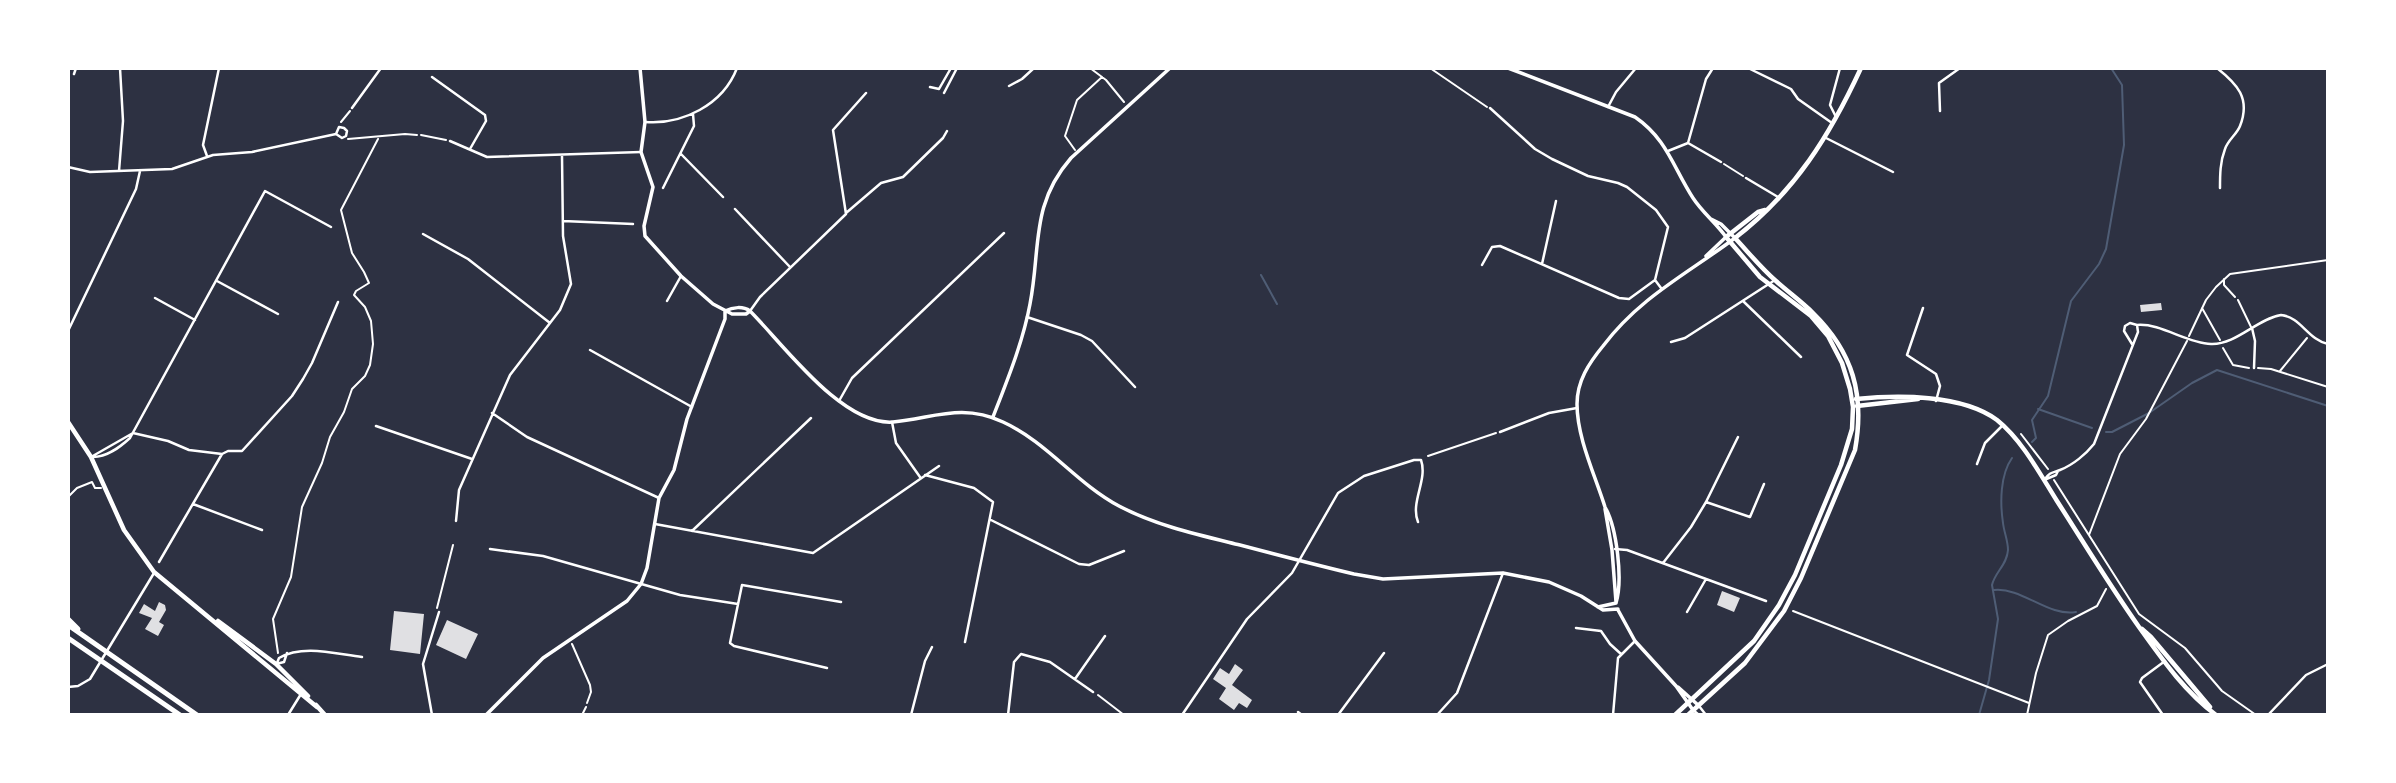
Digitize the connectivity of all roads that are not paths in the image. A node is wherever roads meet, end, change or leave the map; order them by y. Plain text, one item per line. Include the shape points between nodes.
1 (76, 68) edge
2 (120, 68) edge
3 (219, 68) edge
4 (381, 68) edge
5 (640, 68) edge
6 (737, 68) edge
7 (950, 68) edge
8 (957, 68) edge
9 (1034, 68) edge
10 (1170, 68) edge
11 (1508, 68) edge
12 (1636, 68) edge
13 (1713, 68) edge
14 (1748, 68) edge
15 (1840, 68) edge
16 (1861, 68) edge
17 (1961, 68) edge
18 (2217, 68) edge
19 (74, 74) dead end
20 (432, 77) dead end
21 (1009, 86) dead end
22 (930, 87) dead end
23 (866, 93) dead end
24 (944, 93) dead end
25 (1608, 107) junction
26 (352, 108) road end
27 (1490, 108) road end
28 (1941, 111) dead end
29 (693, 114) junction
30 (1838, 116) junction
31 (645, 122) junction
32 (1834, 124) junction
33 (947, 131) dead end
34 (336, 134) junction
35 (416, 135) road end
36 (1826, 138) junction
37 (348, 139) dead end
38 (450, 141) road end
39 (1688, 143) junction
40 (470, 149) junction
41 (1668, 151) junction
42 (641, 152) junction
43 (681, 154) junction
44 (207, 156) junction
45 (562, 156) junction
46 (1721, 162) road end
47 (68, 167) edge
48 (119, 171) junction
49 (141, 171) junction
50 (1893, 172) dead end
51 (1746, 178) road end
52 (663, 188) dead end
53 (2220, 188) dead end
54 (723, 197) dead end
55 (1778, 197) junction
56 (1556, 201) dead end
57 (736, 209) dead end
58 (1766, 210) junction
59 (846, 214) junction
60 (563, 222) junction
61 (633, 223) dead end
62 (331, 227) dead end
63 (1004, 233) dead end
64 (423, 234) dead end
65 (1728, 237) junction
66 (1735, 238) junction
67 (1542, 264) junction
68 (1482, 265) dead end
69 (790, 267) junction
70 (681, 276) junction
71 (1655, 280) junction
72 (1775, 280) junction
73 (216, 281) junction
74 (1768, 285) junction
75 (1661, 288) junction
76 (155, 298) dead end
77 (2238, 300) road end
78 (667, 301) dead end
79 (1743, 301) junction
80 (338, 302) dead end
81 (1923, 308) dead end
82 (725, 311) junction
83 (750, 311) junction
84 (278, 314) dead end
85 (1027, 317) junction
86 (195, 320) junction
87 (550, 323) junction
88 (2137, 326) junction
89 (2252, 328) junction
90 (68, 331) edge
91 (1671, 342) dead end
92 (2132, 344) junction
93 (2328, 344) edge
94 (590, 350) dead end
95 (1801, 357) dead end
96 (2254, 368) road end
97 (1135, 387) dead end
98 (1922, 398) junction
99 (1859, 399) junction
100 (1853, 400) junction
101 (839, 401) junction
102 (1936, 401) junction
103 (1860, 406) junction
104 (692, 407) junction
105 (1853, 407) junction
106 (1577, 408) junction
107 (492, 413) junction
108 (811, 418) dead end
109 (993, 418) junction
110 (68, 422) edge
111 (892, 422) junction
112 (376, 426) dead end
113 (2002, 426) junction
114 (1500, 432) road end
115 (133, 433) junction
116 (1738, 438) dead end
117 (222, 454) junction
118 (91, 457) junction
119 (472, 459) junction
120 (1977, 464) dead end
121 (939, 466) dead end
122 (2058, 471) junction
123 (923, 477) junction
124 (2044, 480) junction
125 (1764, 484) dead end
126 (659, 498) junction
127 (1706, 502) junction
128 (193, 504) junction
129 (990, 520) junction
130 (456, 521) dead end
131 (1418, 522) dead end
132 (655, 524) junction
133 (262, 530) dead end
134 (692, 531) junction
135 (490, 549) dead end
136 (1614, 550) junction
137 (1124, 551) dead end
138 (1300, 560) junction
139 (159, 562) dead end
140 (1663, 562) junction
141 (155, 572) junction
142 (1503, 573) junction
143 (1706, 579) junction
144 (641, 584) junction
145 (1766, 601) dead end
146 (841, 602) dead end
147 (1616, 603) junction
148 (738, 604) junction
149 (1598, 607) junction
150 (1618, 609) junction
151 (438, 610) road end
152 (1687, 611) dead end
153 (211, 617) junction
154 (68, 619) edge
155 (68, 625) edge
156 (1576, 628) dead end
157 (1105, 636) dead end
158 (68, 638) edge
159 (1635, 641) junction
160 (965, 642) dead end
161 (92, 644) junction
162 (932, 647) dead end
163 (1384, 653) dead end
164 (1621, 654) junction
165 (362, 657) dead end
166 (2166, 660) junction
167 (276, 664) junction
168 (2328, 664) edge
169 (827, 668) dead end
170 (272, 670) junction
171 (1075, 679) junction
172 (1676, 686) junction
173 (68, 687) edge
174 (1093, 692) road end
175 (301, 694) junction
176 (1693, 699) junction
177 (1688, 704) junction
178 (1698, 705) junction
179 (317, 707) junction
180 (586, 708) road end
181 (1693, 710) junction
182 (180, 715) edge
183 (197, 715) edge
184 (288, 715) edge
185 (325, 715) edge
186 (432, 715) edge
187 (486, 715) edge
188 (582, 715) edge
189 (911, 715) edge
190 (1008, 715) edge
191 (1182, 715) edge
192 (1338, 715) edge
193 (1437, 715) edge
194 (1613, 715) edge
195 (1675, 715) edge
196 (1688, 715) edge
197 (1699, 715) edge
198 (1706, 715) edge
199 (2164, 715) edge
200 (2216, 715) edge
201 (2268, 715) edge

1 - 19 street
2 - 48 street via 123,121
3 - 44 street via 203,145
4 - 26 street
5 - 31 street
6 - 29 street via 723,92
7 - 22 street via 939,89
8 - 24 street
9 - 21 street
10 - 85 street via 1059,172 1040,217
11 - 25 street
12 - 25 street
13 - 39 street
14 - 32 street via 1791,89
15 - 30 street via 1830,105
16 - 30 main road
17 - 28 street via 1939,83
18 - 53 street via 2235,83 2243,100 2241,124 2221,159
20 - 40 street via 485,115
23 - 59 street via 833,130
25 - 41 street via 1649,127
27 - 71 street via 1535,149 1588,176 1618,183 1656,210 1668,227
29 - 31 street
29 - 43 street via 694,126
30 - 32 main road
31 - 42 street
32 - 36 main road
33 - 59 street via 903,177 881,183
34 - 34 street via 342,138 346,129 341,127
34 - 44 street
35 - 37 lane
36 - 50 street
36 - 55 main road
38 - 40 street
39 - 41 street
39 - 46 street
40 - 45 street via 487,157
41 - 65 street via 1692,196
42 - 45 street
42 - 70 street via 653,187 645,236
43 - 52 street
43 - 54 street
44 - 49 street via 172,169
45 - 60 street
47 - 48 street
48 - 49 street
49 - 90 street
51 - 55 street
55 - 58 main road
56 - 67 street
57 - 69 street
58 - 65 main road
58 - 66 main road
59 - 69 street
60 - 61 street
60 - 87 street via 571,284
62 - 73 street via 265,191
63 - 101 street via 852,378
64 - 87 street via 468,259
65 - 66 street
65 - 74 main road
65 - 75 street
66 - 72 main road
67 - 68 street via 1500,246 1492,247
67 - 71 street via 1619,298 1629,299
69 - 83 street
70 - 78 street
70 - 82 street
71 - 75 street
72 - 74 street
72 - 99 main road via 1814,314 1837,342
73 - 84 street
73 - 86 street
74 - 79 street
74 - 100 main road via 1811,316 1828,336
75 - 106 street via 1620,324 1598,352 1582,377
76 - 86 street
77 - 89 lane
79 - 91 street
79 - 95 street
80 - 117 street via 292,396 242,451
81 - 102 street via 1907,355 1936,374 1940,386
82 - 83 street
82 - 104 street
83 - 101 street
85 - 97 street via 1092,341
85 - 109 street
86 - 115 street
87 - 107 street via 510,375
88 - 89 street via 2209,344
88 - 92 street
88 - 92 street via 2130,323 2124,328
89 - 93 street via 2275,316 2287,316
89 - 96 street
92 - 122 street via 2099,436 2084,455
94 - 104 street
98 - 99 main road
98 - 102 main road
98 - 103 main road
99 - 100 main road
99 - 103 main road
100 - 105 main road
101 - 111 street via 863,415
102 - 113 main road via 1984,412
103 - 105 main road
103 - 178 main road via 1855,450 1789,602 1745,663
104 - 126 street via 674,470
105 - 176 main road via 1846,452 1788,590 1754,641
106 - 114 street via 1549,412
106 - 136 street
107 - 119 street
107 - 126 street via 527,436
108 - 134 street
109 - 111 street via 953,412
109 - 138 street via 1032,440 1101,495 1139,516
110 - 118 main road
111 - 123 street via 896,443
112 - 119 street
113 - 120 street via 1985,443
113 - 124 main road
115 - 117 street via 189,450
115 - 118 street via 120,447
116 - 127 street
117 - 128 street
118 - 141 main road via 124,530
119 - 130 street via 459,490
121 - 123 street
122 - 124 street
122 - 124 street
123 - 129 street via 985,494 993,502
123 - 134 street via 813,553
124 - 166 main road via 2139,627
125 - 127 street via 1750,517
126 - 132 street
127 - 140 street
128 - 133 street
128 - 139 street
129 - 137 street via 1079,564 1089,565
129 - 160 street
131 - 138 street via 1415,514 1423,463 1418,459 1364,476 1338,493
132 - 134 street
132 - 144 street
135 - 144 street via 543,555
136 - 140 street
136 - 147 street
138 - 142 street via 1383,579
138 - 191 street via 1247,619
140 - 143 street
141 - 153 main road
141 - 173 street via 92,675 78,686
142 - 149 street via 1549,582
142 - 193 street via 1457,693
143 - 145 street
143 - 152 street
144 - 148 street
144 - 187 street via 626,601 537,663
146 - 148 street via 742,584
147 - 149 street
147 - 150 street
148 - 169 street via 730,643 734,646
149 - 150 street
150 - 159 street
151 - 186 street via 423,664
153 - 167 main road
153 - 170 main road
154 - 161 highway
155 - 161 highway
156 - 164 street via 1601,631
157 - 171 street
158 - 182 highway
159 - 164 street
159 - 172 street
161 - 183 highway
162 - 189 street
163 - 192 street
164 - 194 street
165 - 167 street via 300,650 287,653
166 - 199 street via 2140,682
166 - 200 main road via 2198,701
167 - 170 street
167 - 179 main road
168 - 201 street via 2306,675
170 - 175 main road
171 - 174 street
171 - 190 street via 1050,662 1021,654 1014,662
172 - 176 street
172 - 177 street
175 - 179 main road
175 - 184 street
176 - 177 main road
176 - 178 street
177 - 181 street
177 - 195 main road
178 - 181 main road
178 - 198 street
179 - 185 main road
180 - 188 lane
181 - 196 main road
181 - 197 street

